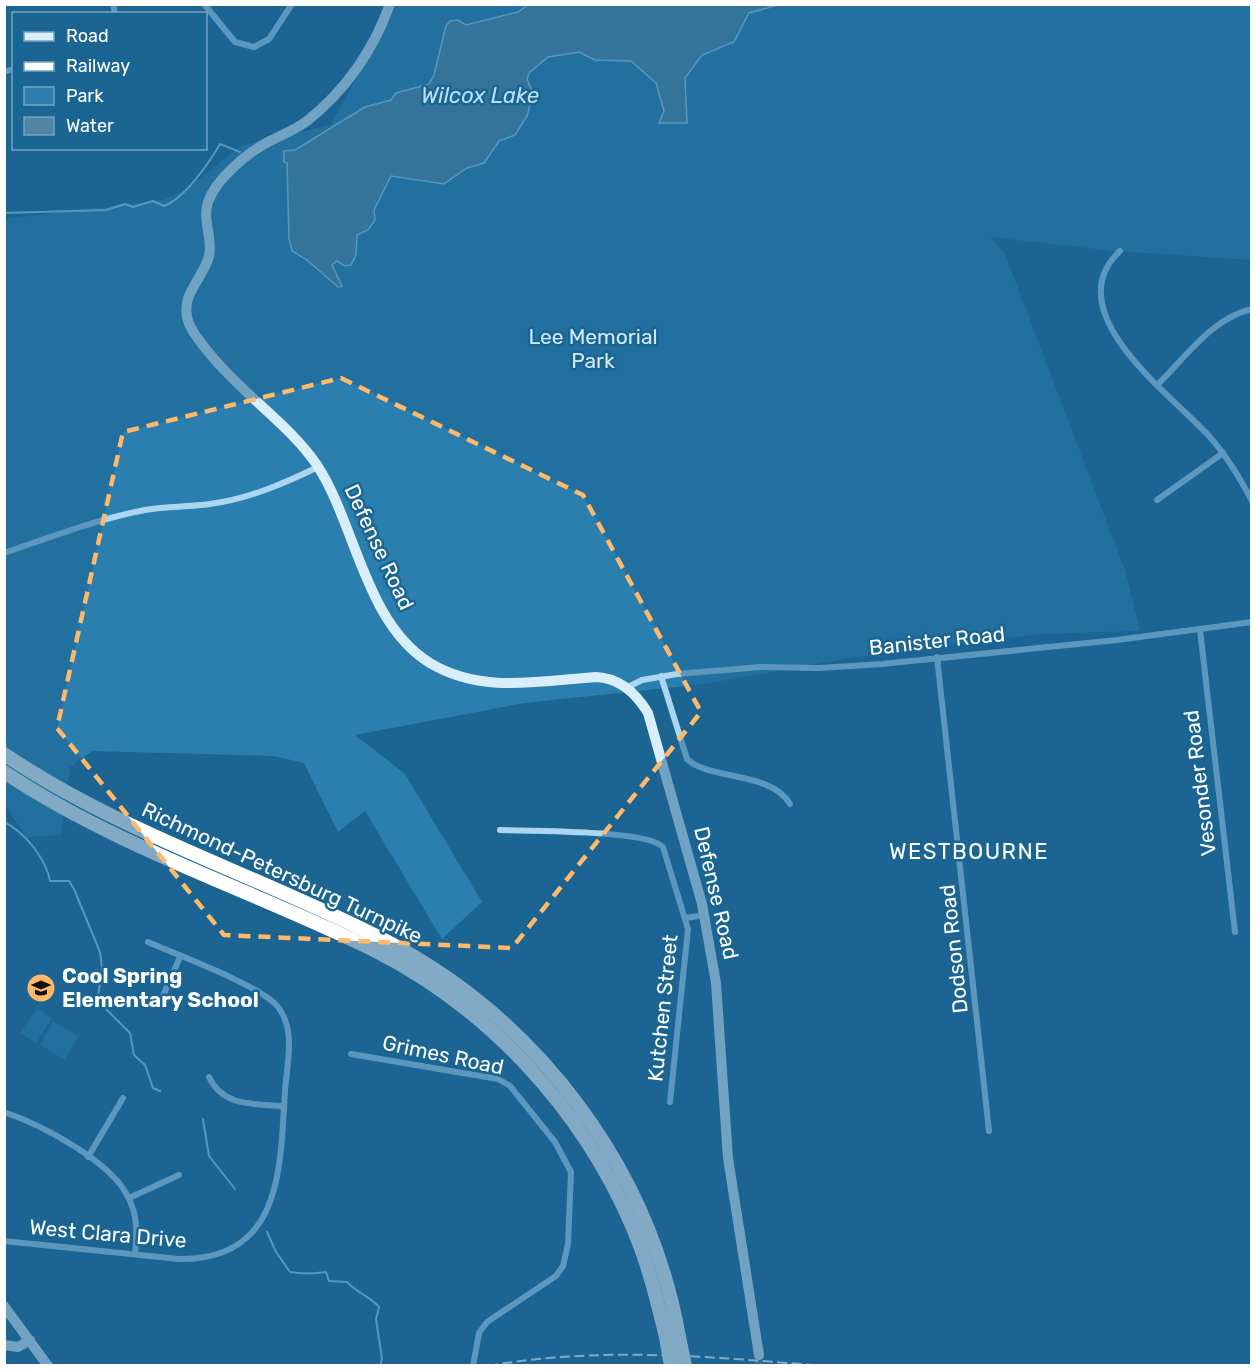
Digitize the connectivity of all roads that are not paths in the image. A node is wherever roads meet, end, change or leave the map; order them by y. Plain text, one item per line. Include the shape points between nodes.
1 (204, 4) edge
2 (292, 4) edge
3 (390, 4) edge
4 (1120, 251) dead end
5 (1251, 309) edge
6 (1158, 384) junction
7 (1223, 453) junction
8 (318, 467) junction
9 (1157, 500) dead end
10 (1251, 501) edge
11 (4, 553) edge
12 (1251, 622) edge
13 (1200, 630) junction
14 (938, 657) junction
15 (661, 676) junction
16 (626, 688) junction
17 (4, 754) edge
18 (4, 772) edge
19 (790, 804) dead end
20 (500, 830) dead end
21 (704, 915) junction
22 (686, 918) junction
23 (1235, 932) dead end
24 (148, 942) dead end
25 (180, 957) junction
26 (162, 998) dead end
27 (351, 1054) dead end
28 (209, 1077) dead end
29 (123, 1098) dead end
30 (670, 1102) dead end
31 (284, 1106) junction
32 (4, 1112) edge
33 (989, 1131) dead end
34 (88, 1157) junction
35 (179, 1175) dead end
36 (129, 1198) junction
37 (4, 1241) edge
38 (135, 1254) junction
39 (6, 1309) edge
40 (673, 1337) junction
41 (30, 1340) junction
42 (4, 1345) edge
43 (759, 1354) tunnel mouth
44 (48, 1365) edge
45 (473, 1365) edge
46 (671, 1365) edge
47 (685, 1365) edge

1 - 2 street via 235,42 254,47 269,39
3 - 8 street, Defense Road via 377,38 356,70 310,118 268,141 217,187 208,203 206,218 208,261 186,302 189,324 199,341 234,382 294,437
4 - 6 street via 1105,273 1106,316 1123,349
5 - 6 street via 1215,326
6 - 7 street
7 - 9 street
7 - 10 street
8 - 11 street via 274,488 240,498 112,517
8 - 16 street, Defense Road via 388,619 401,638 423,658 456,676 487,683 596,677 611,679
12 - 13 street, Banister Road
13 - 14 street, Banister Road
13 - 23 street, Vesonder Road
14 - 15 street, Banister Road via 845,667 761,667
14 - 33 street, Dodson Road
15 - 16 street, Banister Road
15 - 19 street via 684,754 691,763 778,790
16 - 21 street, Defense Road via 644,705 653,723
17 - 40 highway, Richmond-Petersburg Turnpike via 111,816 384,940 443,974 497,1016 543,1061 587,1117 618,1167 654,1244 673,1304
18 - 40 highway, Richmond-Petersburg Turnpike via 122,838 372,949 426,980 472,1014 540,1079 602,1167 642,1250
20 - 22 street, Kutchen Street via 559,831 657,841 664,849
21 - 22 street
21 - 43 street, Defense Road via 718,1003 728,1158
22 - 30 street, Kutchen Street via 688,939
24 - 25 street, West Clara Drive
25 - 26 street
25 - 31 street, West Clara Drive via 253,988 277,1006 288,1031
27 - 45 street, Grimes Road via 504,1082 528,1107 569,1163 572,1181 563,1266 556,1276 487,1322 479,1333
28 - 31 street via 225,1098
29 - 34 street
31 - 38 street, West Clara Drive via 274,1196 254,1230 225,1251 203,1258
32 - 34 street
34 - 36 street via 108,1171
35 - 36 street
36 - 38 street via 136,1220
37 - 38 street, West Clara Drive
39 - 41 street
40 - 46 highway, Richmond-Petersburg Turnpike, bridge
40 - 47 highway, Richmond-Petersburg Turnpike, bridge
41 - 42 street via 18,1347
41 - 44 street

